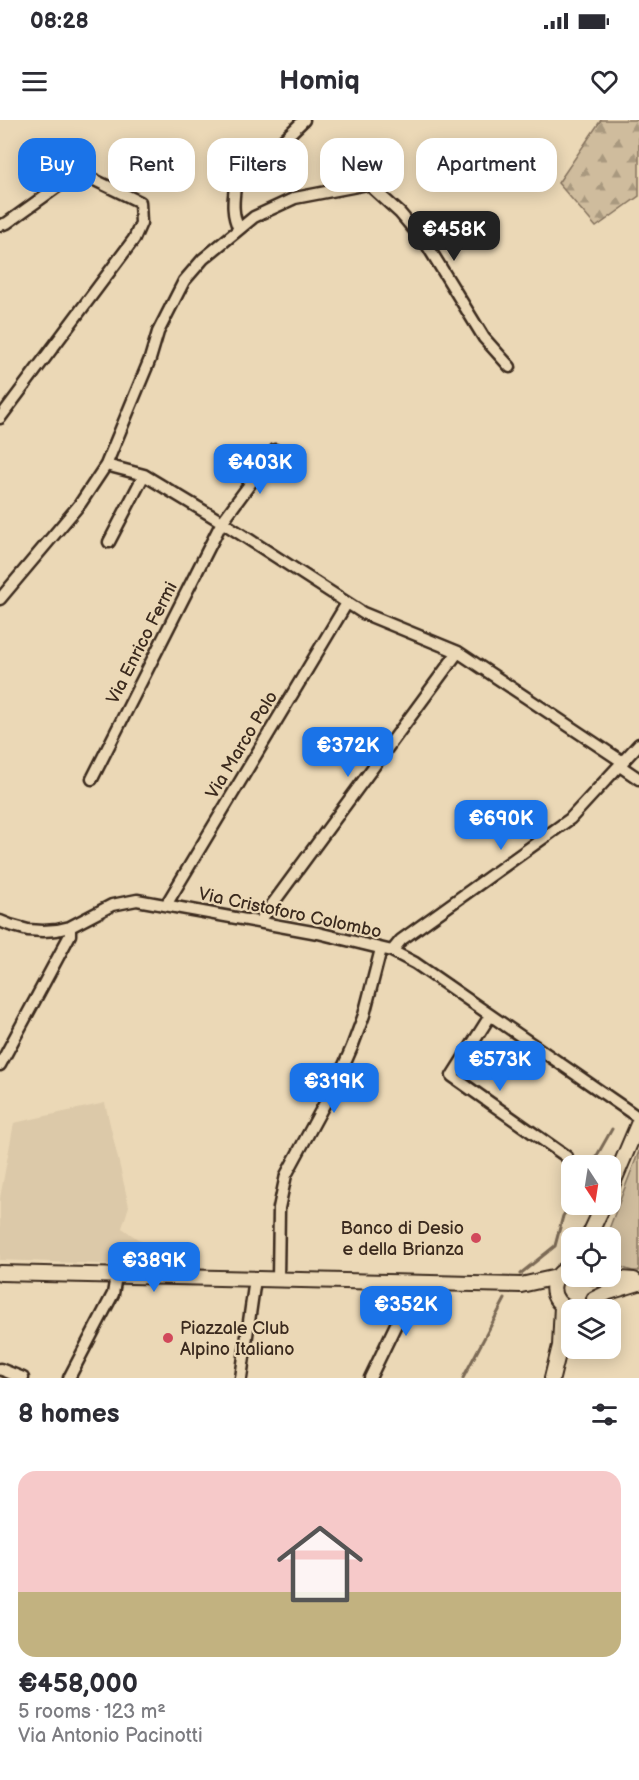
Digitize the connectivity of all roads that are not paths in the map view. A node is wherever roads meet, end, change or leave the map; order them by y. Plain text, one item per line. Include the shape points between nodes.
1 (304, 120) edge
2 (0, 225) edge
3 (239, 229) junction
4 (510, 368) dead end
5 (0, 418) edge
6 (275, 450) dead end
7 (106, 465) junction
8 (144, 476) junction
9 (222, 522) junction
10 (110, 542) dead end
11 (0, 599) edge
12 (347, 603) junction
13 (458, 652) junction
14 (639, 744) edge
15 (621, 764) junction
16 (92, 779) dead end
17 (639, 779) edge
18 (166, 905) junction
19 (0, 921) edge
20 (260, 921) junction
21 (70, 927) junction
22 (386, 950) junction
23 (490, 1016) junction
24 (0, 1065) edge
25 (639, 1120) edge
26 (563, 1155) edge
27 (621, 1163) edge
28 (561, 1271) edge
29 (0, 1273) edge
30 (116, 1276) junction
31 (561, 1276) edge
32 (255, 1279) junction
33 (278, 1280) junction
34 (621, 1280) edge
35 (639, 1282) edge
36 (416, 1283) junction
37 (521, 1285) junction
38 (595, 1287) edge
39 (594, 1299) joint
40 (561, 1300) edge
41 (561, 1303) edge
42 (561, 1332) edge
43 (560, 1346) joint
44 (0, 1369) edge
45 (23, 1378) edge
46 (69, 1378) edge
47 (241, 1378) edge
48 (370, 1378) edge
49 (552, 1378) edge

1 - 3 street via 235,187 233,207
2 - 5 street via 78,172 140,202 141,223 134,239
3 - 4 street via 254,217 295,198 368,184 427,245 484,338
3 - 7 street via 184,281 158,332
6 - 9 street, Via Enrico Fermi
7 - 8 street
7 - 11 street via 80,504
8 - 9 street
8 - 10 street
9 - 12 street
9 - 16 street, Via Enrico Fermi
12 - 13 street
12 - 18 street, Via Marco Polo
13 - 15 street
13 - 20 street
14 - 15 street
15 - 17 street
15 - 22 street via 570,819
18 - 20 street, Via Cristoforo Colombo
18 - 21 street, Via Cristoforo Colombo via 126,901
19 - 21 street, Via Cristoforo Colombo via 43,931
20 - 22 street, Via Cristoforo Colombo
21 - 24 street via 70,935
22 - 23 street, Via Cristoforo Colombo via 415,963
22 - 33 street via 338,1080 286,1175 279,1208
23 - 25 street, Via Cristoforo Colombo
23 - 26 street via 453,1076
25 - 27 main road
28 - 37 main road
29 - 30 main road
30 - 32 main road
30 - 46 street via 113,1294
31 - 40 main road via 553,1286
32 - 33 main road
32 - 47 street
33 - 36 main road
34 - 35 main road
35 - 39 main road
36 - 37 main road
36 - 48 street
37 - 41 main road
38 - 39 main road
42 - 43 main road
43 - 49 main road
44 - 45 street

